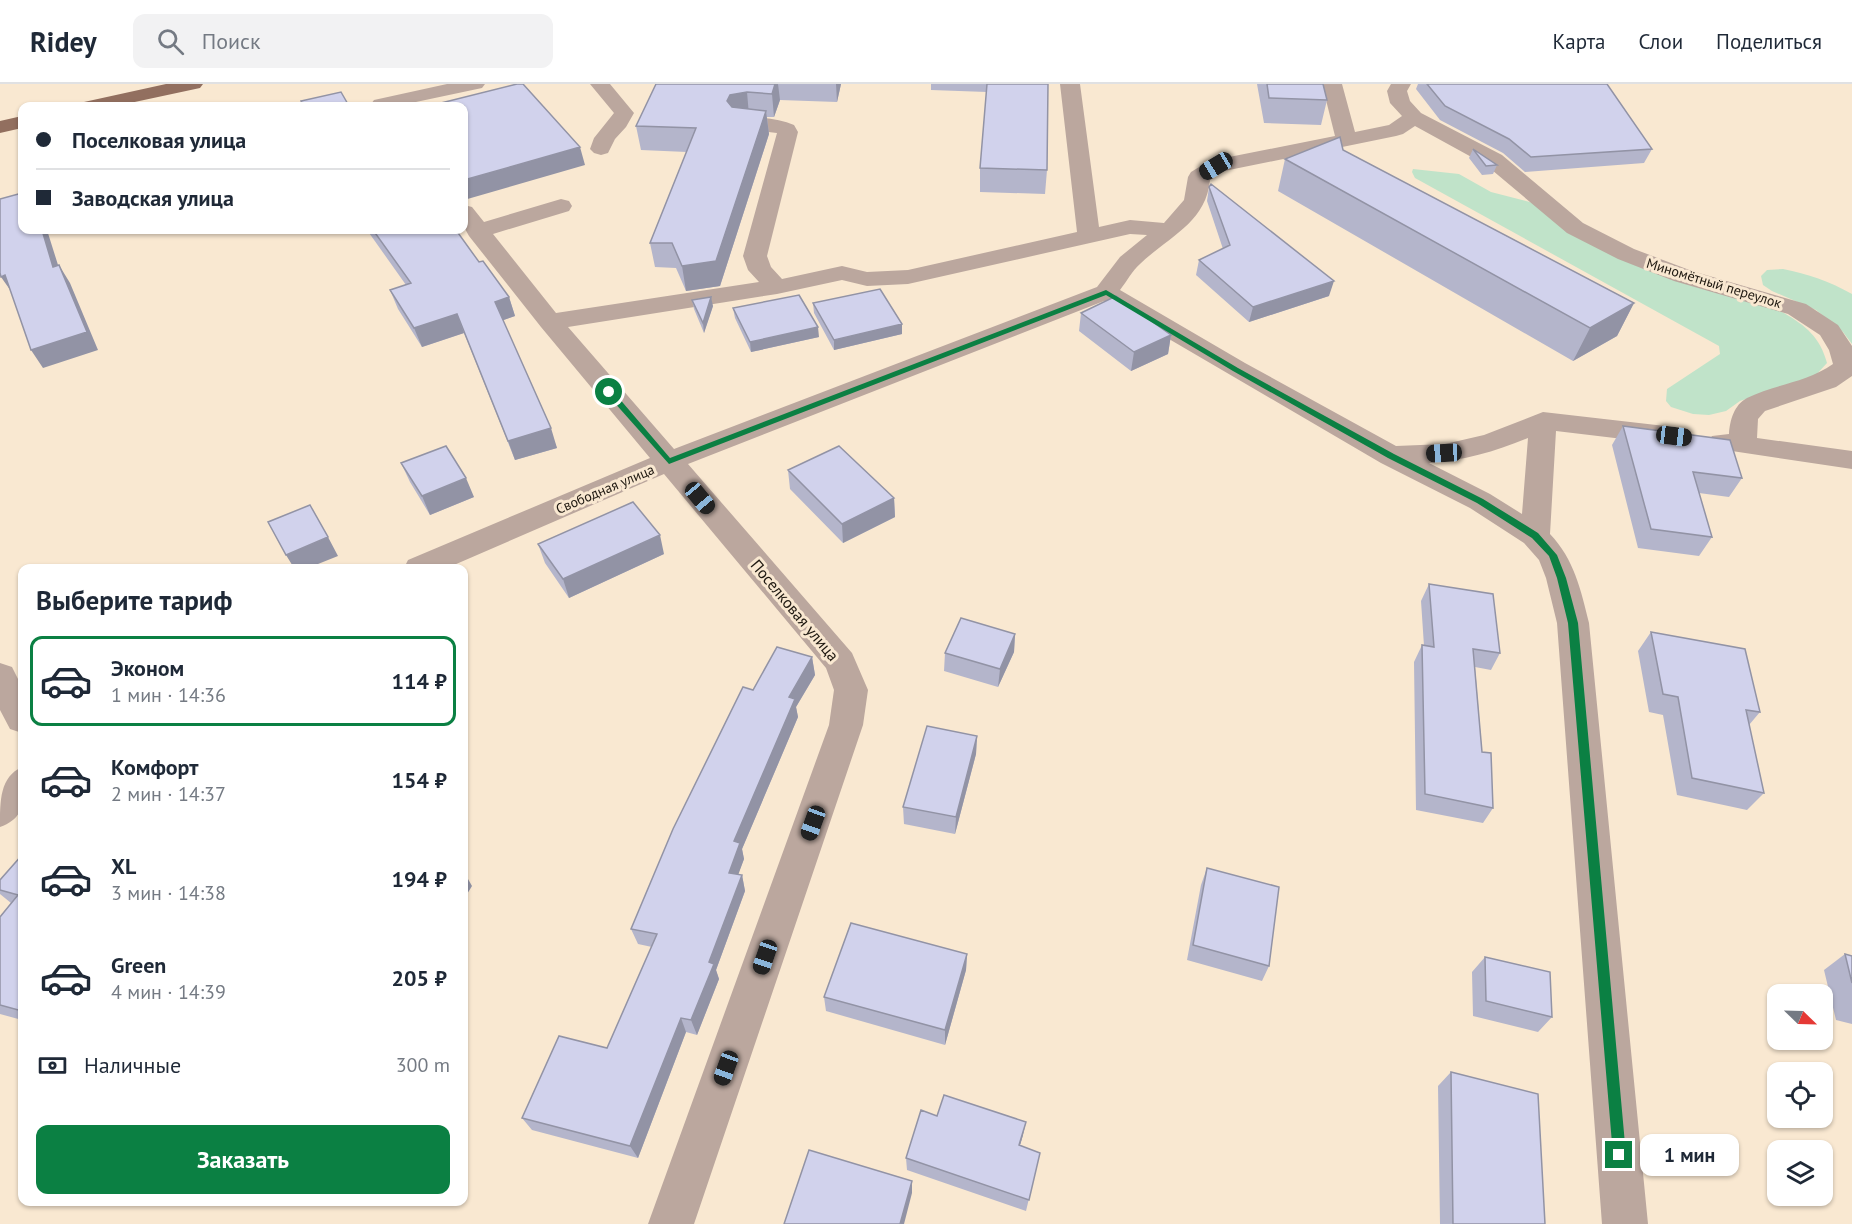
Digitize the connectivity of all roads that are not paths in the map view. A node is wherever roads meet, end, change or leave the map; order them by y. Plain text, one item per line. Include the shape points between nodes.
1 (193, 84) edge
2 (475, 84) edge
3 (600, 84) edge
4 (1070, 84) edge
5 (1332, 84) edge
6 (1401, 84) edge
7 (368, 86) dead end
8 (110, 102) edge
9 (380, 102) edge
10 (395, 102) edge
11 (1414, 117) junction
12 (18, 123) edge
13 (742, 124) edge
14 (0, 127) edge
15 (1347, 141) junction
16 (601, 149) dead end
17 (561, 206) dead end
18 (470, 221) edge
19 (1169, 230) junction
20 (1089, 238) junction
21 (777, 287) junction
22 (1106, 292) junction
23 (550, 322) junction
24 (1543, 421) junction
25 (1742, 445) junction
26 (1391, 456) junction
27 (1852, 460) edge
28 (669, 461) junction
29 (1535, 536) junction
30 (428, 564) edge
31 (0, 676) edge
32 (18, 711) edge
33 (18, 787) edge
34 (0, 811) edge
35 (671, 1224) edge
36 (1625, 1224) edge

1 - 8 main road
2 - 10 street
3 - 16 street via 624,113 605,135
4 - 20 street
5 - 15 street
6 - 11 street via 1397,91 1400,102
7 - 9 street
11 - 15 street, Свободная улица via 1396,130
11 - 25 street, Миномётный переулок via 1494,160 1575,228 1615,249 1683,276 1797,309 1829,330 1842,350 1846,367 1827,381 1755,405 1744,418
12 - 14 main road
13 - 21 street via 779,126 788,132 755,256 760,270
15 - 19 street, Свободная улица via 1216,166 1199,177 1196,198
17 - 18 street
18 - 23 street, Поселковая улица
19 - 20 street via 1130,227
19 - 22 street, Свободная улица via 1130,260
20 - 21 street via 908,277 867,279 842,273
21 - 23 street
22 - 26 street
22 - 28 street, Свободная улица
23 - 28 street, Поселковая улица
24 - 25 street
24 - 26 street via 1482,444 1444,453
24 - 29 street
25 - 27 street
26 - 29 street via 1480,501
28 - 30 street, Свободная улица
28 - 35 street, Поселковая улица via 840,662 851,690 846,725
29 - 36 street via 1552,555 1573,623
31 - 32 street
33 - 34 street

